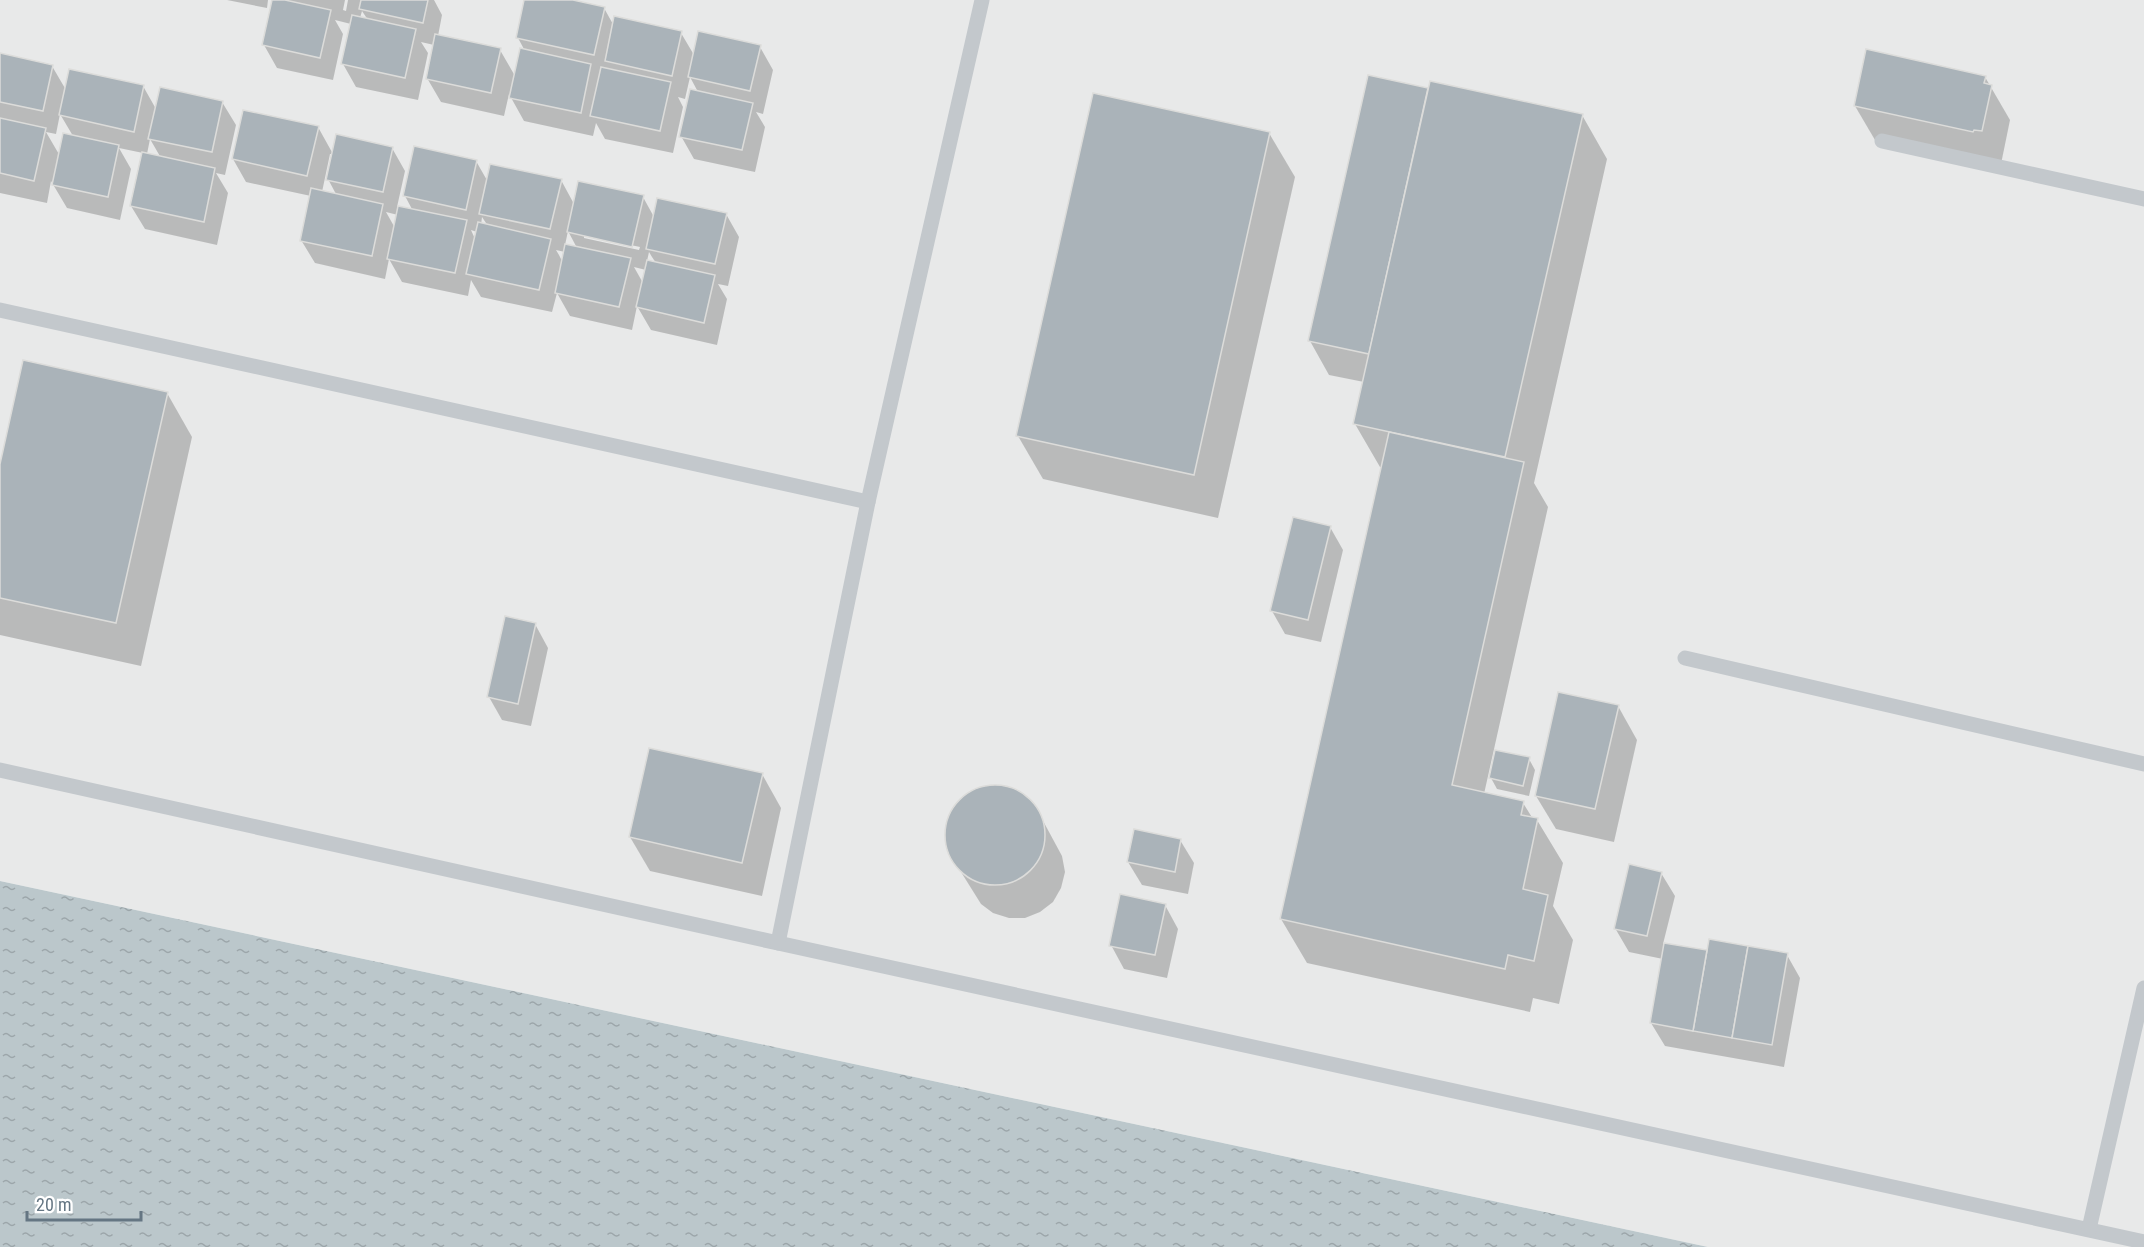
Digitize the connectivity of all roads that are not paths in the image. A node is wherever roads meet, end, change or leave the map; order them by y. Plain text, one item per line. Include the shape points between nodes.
1 (982, 0) edge
2 (1882, 141) dead end
3 (2144, 199) edge
4 (0, 310) edge
5 (868, 502) junction
6 (1685, 658) dead end
7 (2144, 764) edge
8 (0, 770) edge
9 (778, 943) junction
10 (2144, 988) edge
11 (2089, 1229) junction
12 (2144, 1242) edge

1 - 5 lane
2 - 3 lane
4 - 5 lane
5 - 9 lane
6 - 7 lane
8 - 9 lane
9 - 11 lane
10 - 11 lane
11 - 12 lane

